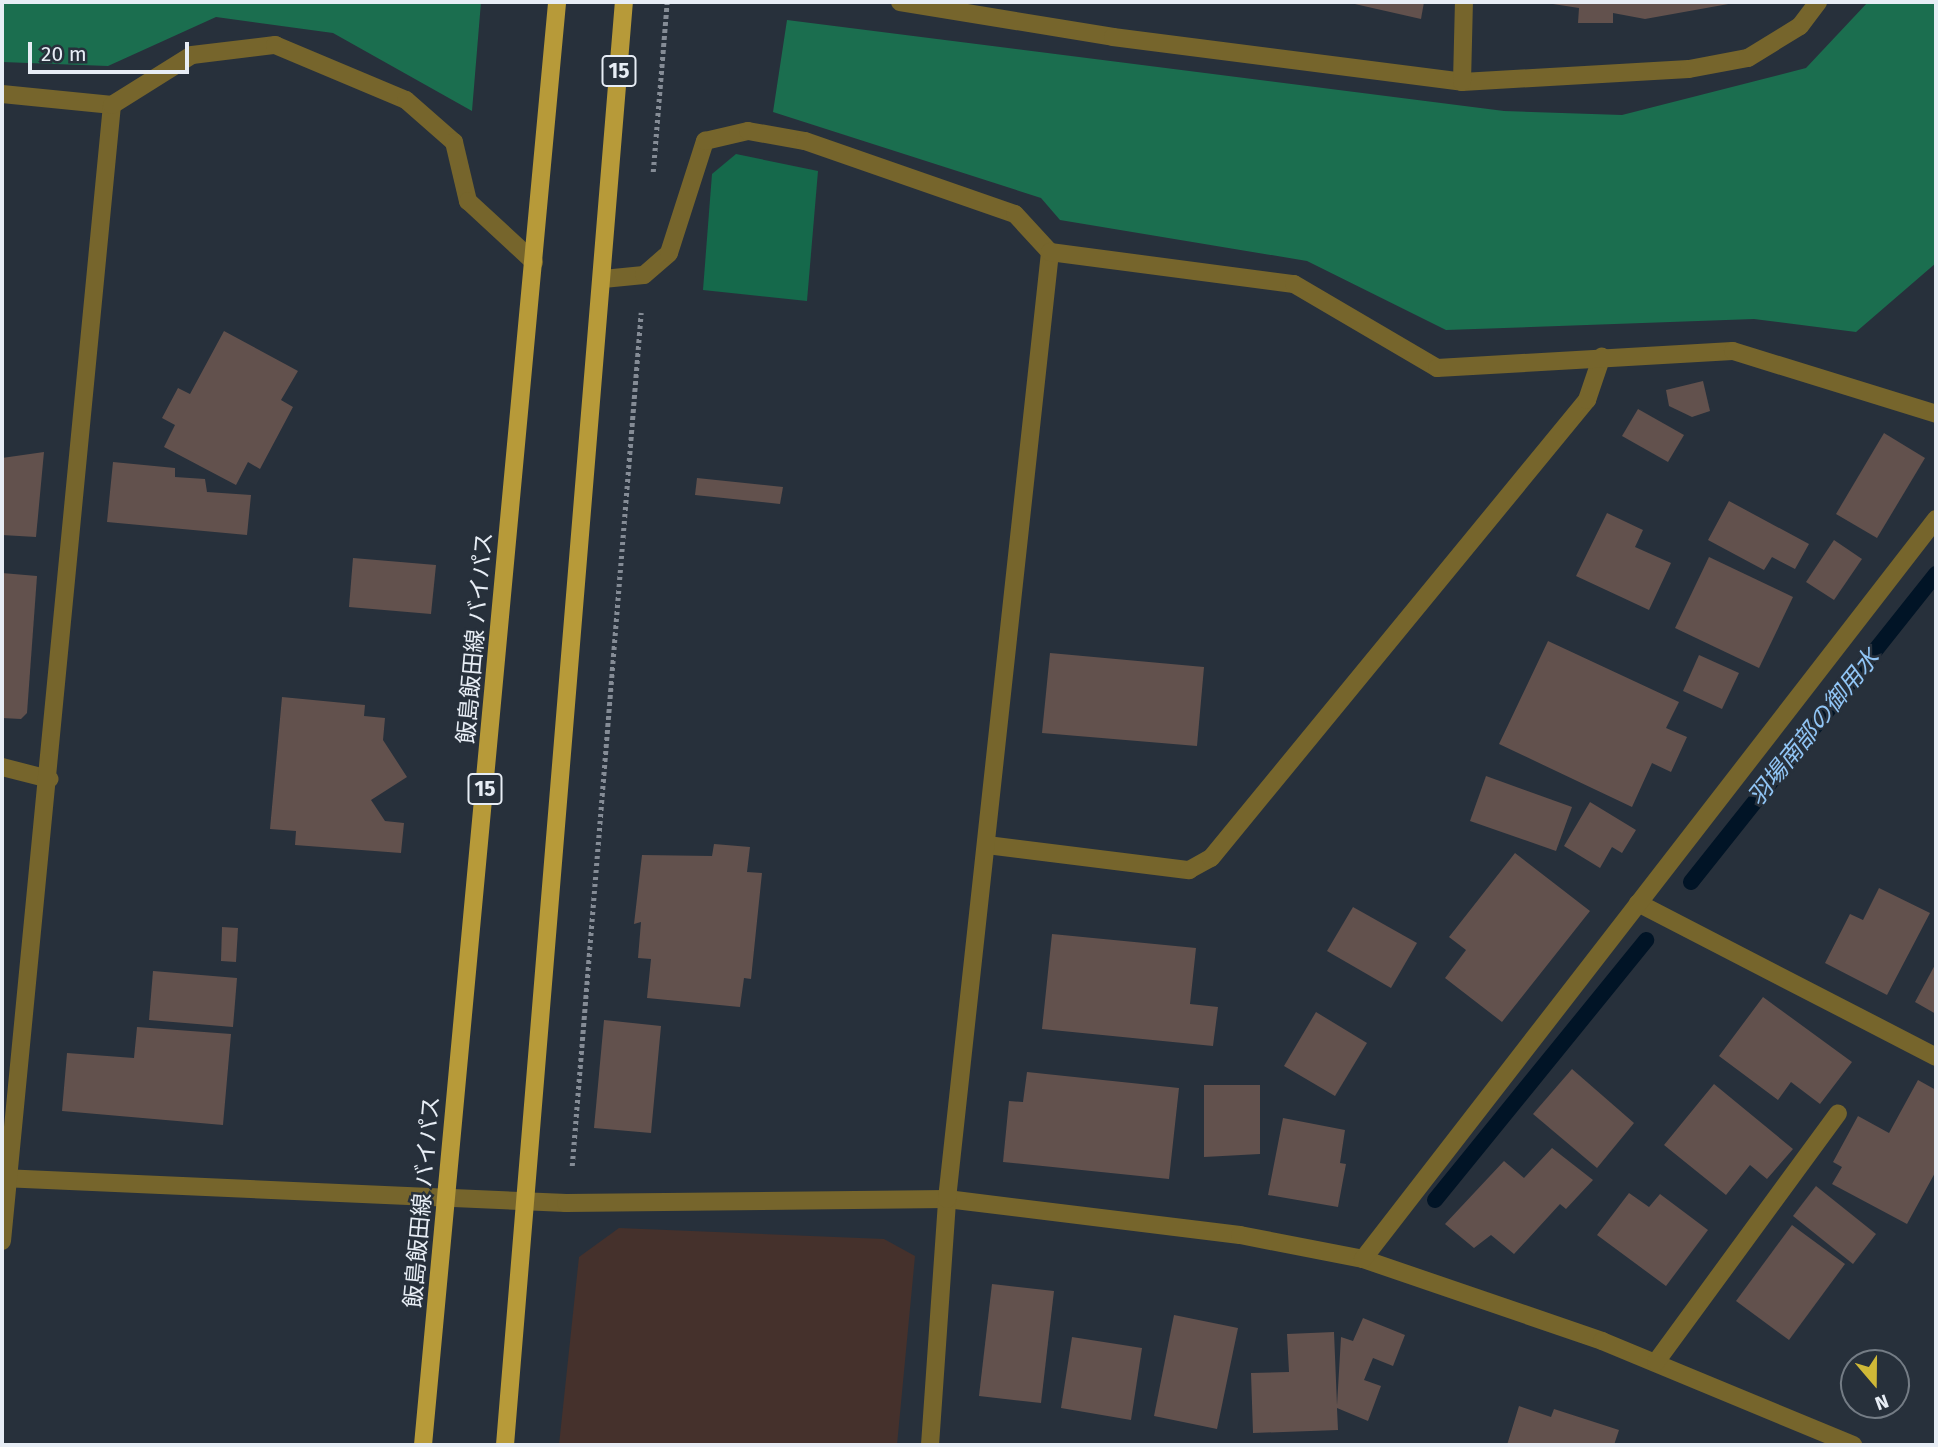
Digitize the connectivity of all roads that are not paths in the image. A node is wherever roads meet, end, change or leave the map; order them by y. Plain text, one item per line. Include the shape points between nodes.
1 (557, 2) edge
2 (624, 2) edge
3 (900, 2) edge
4 (1464, 2) edge
5 (1818, 2) edge
6 (1462, 82) junction
7 (2, 94) edge
8 (112, 105) junction
9 (1050, 252) junction
10 (534, 262) junction
11 (603, 279) junction
12 (1602, 356) junction
13 (1936, 414) edge
14 (1936, 519) edge
15 (2, 766) edge
16 (49, 779) junction
17 (987, 845) junction
18 (1638, 903) junction
19 (1936, 1057) edge
20 (1838, 1113) dead end
21 (5, 1178) edge
22 (448, 1195) junction
23 (947, 1199) junction
24 (528, 1201) junction
25 (2, 1241) edge
26 (1363, 1259) junction
27 (1656, 1362) junction
28 (423, 1445) edge
29 (505, 1445) edge
30 (930, 1445) edge
31 (1853, 1445) edge

1 - 10 main road, 飯島飯田線 バイパス / 15
2 - 11 main road, 15
3 - 6 street via 1113,37
4 - 6 street
5 - 6 street via 1800,26 1748,58 1689,69
7 - 8 street
8 - 10 street via 192,55 275,45 406,100 454,142 468,201
8 - 16 street
9 - 11 street via 1015,214 805,141 748,131 705,141 668,253 644,275
9 - 12 street via 1294,284 1437,368
9 - 17 street
10 - 22 main road, 飯島飯田線 バイパス / 15
11 - 24 main road, 15
12 - 13 street via 1733,351
12 - 17 street via 1587,400 1211,858 1189,870
14 - 18 street
15 - 16 street
16 - 21 street
17 - 23 street
18 - 19 street
18 - 26 street
20 - 27 street
21 - 22 street
21 - 25 street
22 - 24 street
22 - 28 main road, 飯島飯田線 バイパス / 15
23 - 24 street
23 - 26 street via 1240,1235
23 - 30 street
24 - 29 main road, 15
26 - 27 street
27 - 31 street

